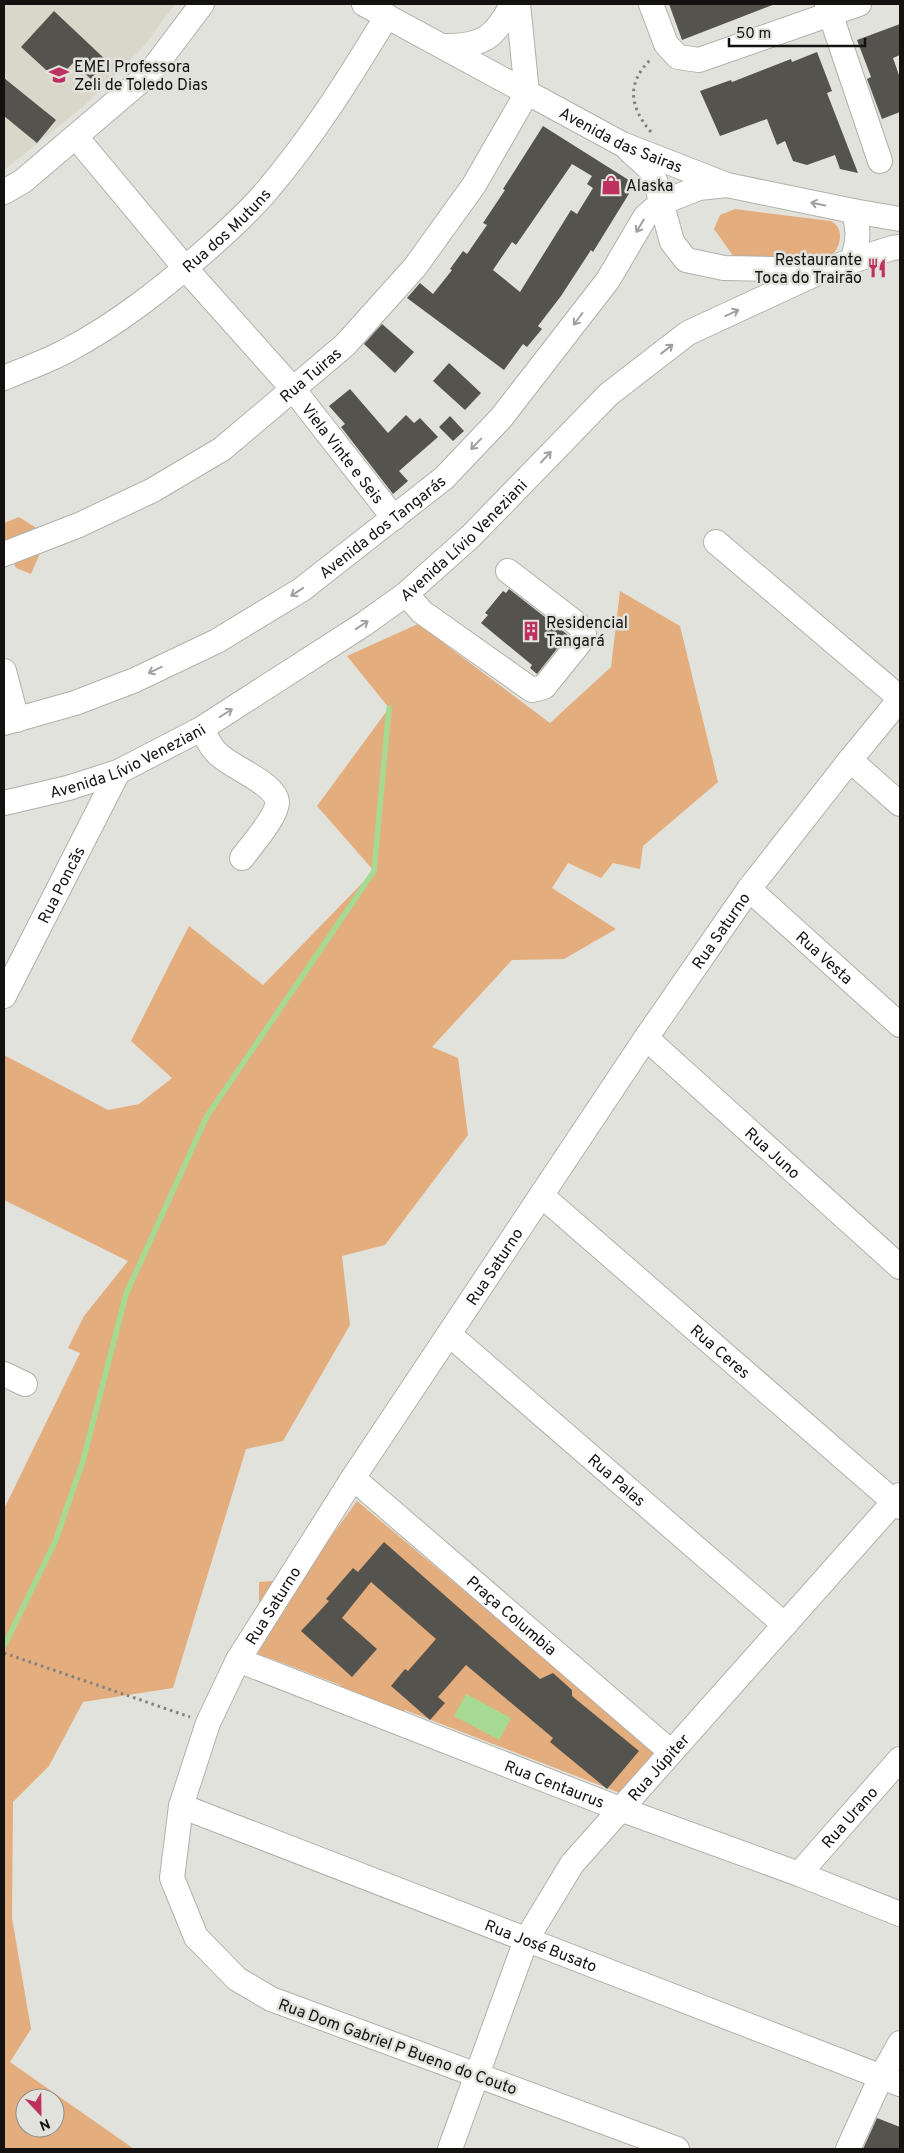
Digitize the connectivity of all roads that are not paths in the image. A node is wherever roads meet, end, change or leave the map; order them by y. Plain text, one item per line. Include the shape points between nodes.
1 (202, 4) edge
2 (364, 4) edge
3 (512, 4) edge
4 (518, 4) edge
5 (651, 4) edge
6 (858, 4) edge
7 (828, 9) edge
8 (387, 16) junction
9 (444, 46) junction
10 (527, 92) junction
11 (76, 137) junction
12 (622, 144) junction
13 (880, 161) dead end
14 (727, 185) junction
15 (4, 192) edge
16 (661, 203) junction
17 (853, 211) junction
18 (900, 219) edge
19 (900, 247) edge
20 (852, 261) junction
21 (186, 268) junction
22 (824, 270) junction
23 (4, 378) edge
24 (293, 389) junction
25 (394, 518) junction
26 (716, 542) dead end
27 (4, 554) edge
28 (508, 571) dead end
29 (406, 594) junction
30 (4, 671) edge
31 (900, 699) edge
32 (10, 721) edge
33 (201, 729) junction
34 (850, 760) junction
35 (118, 772) junction
36 (4, 803) edge
37 (900, 804) edge
38 (242, 858) dead end
39 (749, 889) junction
40 (4, 996) edge
41 (900, 1025) edge
42 (646, 1038) junction
43 (541, 1195) junction
44 (900, 1267) edge
45 (450, 1335) junction
46 (4, 1374) edge
47 (25, 1384) dead end
48 (353, 1478) junction
49 (898, 1501) edge
50 (785, 1625) junction
51 (238, 1660) junction
52 (671, 1752) junction
53 (900, 1759) edge
54 (181, 1806) junction
55 (620, 1809) junction
56 (799, 1874) junction
57 (172, 1878) joint
58 (900, 1914) edge
59 (526, 1940) junction
60 (900, 2043) edge
61 (476, 2075) junction
62 (891, 2080) edge
63 (450, 2149) edge
64 (677, 2149) edge
65 (848, 2149) edge

1 - 11 street via 150,73
2 - 8 street, Avenida das Sairas
3 - 9 street via 490,37 475,44
4 - 10 street
5 - 7 street via 666,44 678,57 699,60
6 - 7 street
7 - 13 street
8 - 9 street, Avenida das Sairas
8 - 21 street, Rua dos Mutuns via 353,73 269,189
9 - 10 street, Avenida das Sairas
10 - 12 street, Avenida das Sairas
10 - 24 street, Rua Tuiras via 474,184 415,267 345,345
11 - 15 street via 24,181
11 - 21 street, Viela Vinte e Seis
12 - 14 street, Avenida das Sairas
12 - 16 street via 650,169
14 - 16 street, Avenida dos Tangarás via 699,188
17 -> 14 street, Avenida das Sairas
16 - 22 street via 672,242 686,260 724,268
16 -> 25 street, Avenida dos Tangarás via 645,217 608,280 501,418 444,478
17 - 18 street, Avenida das Sairas
17 - 20 street via 858,240
19 - 20 street, Avenida Lívio Veneziani
20 - 22 street, Avenida Lívio Veneziani
21 - 23 street, Rua dos Mutuns via 132,311 66,351
21 - 24 street, Viela Vinte e Seis
29 -> 22 street, Avenida Lívio Veneziani via 471,536 553,449 617,388 688,333
24 - 25 street, Viela Vinte e Seis
24 - 27 street, Rua Tuiras via 222,449 153,490 80,525
25 -> 32 street, Avenida dos Tangarás via 301,590 217,641 134,680 75,703
26 - 31 street
28 - 29 street via 581,627 584,634 544,687 538,690 532,690 422,612
33 -> 29 street, Avenida Lívio Veneziani
30 - 32 street
31 - 34 street, Rua Saturno
33 - 35 street, Avenida Lívio Veneziani
33 - 38 street via 215,752 265,784 275,795 274,812
34 - 37 street
34 - 39 street, Rua Saturno
35 - 36 street, Avenida Lívio Veneziani
35 - 40 street, Rua Poncãs
39 - 41 street, Rua Vesta
39 - 42 street, Rua Saturno
42 - 43 street, Rua Saturno
42 - 44 street, Rua Juno
43 - 45 street, Rua Saturno
43 - 49 street, Rua Ceres
45 - 48 street, Rua Saturno
45 - 50 street, Rua Palas
46 - 47 street
48 - 51 street, Rua Saturno
48 - 52 street, Praça Columbia
49 - 50 street, Rua Júpiter
50 - 52 street, Rua Júpiter
51 - 54 street, Rua Saturno via 208,1723
51 - 55 street, Rua Centaurus
52 - 55 street, Rua Júpiter
53 - 56 street, Rua Urano
54 - 57 street, Rua Saturno
54 - 59 street, Rua José Busato
55 - 56 street, Rua Centaurus
55 - 59 street, Rua Júpiter via 572,1864
56 - 58 street, Rua Centaurus
57 - 61 street, Rua Dom Gabriel P Bueno do Couto via 196,1937 237,1979 271,2000
59 - 61 street, Rua Júpiter
59 - 62 street, Rua José Busato
60 - 62 street
61 - 63 street, Rua Júpiter
61 - 64 street, Rua Dom Gabriel P Bueno do Couto
62 - 65 street

